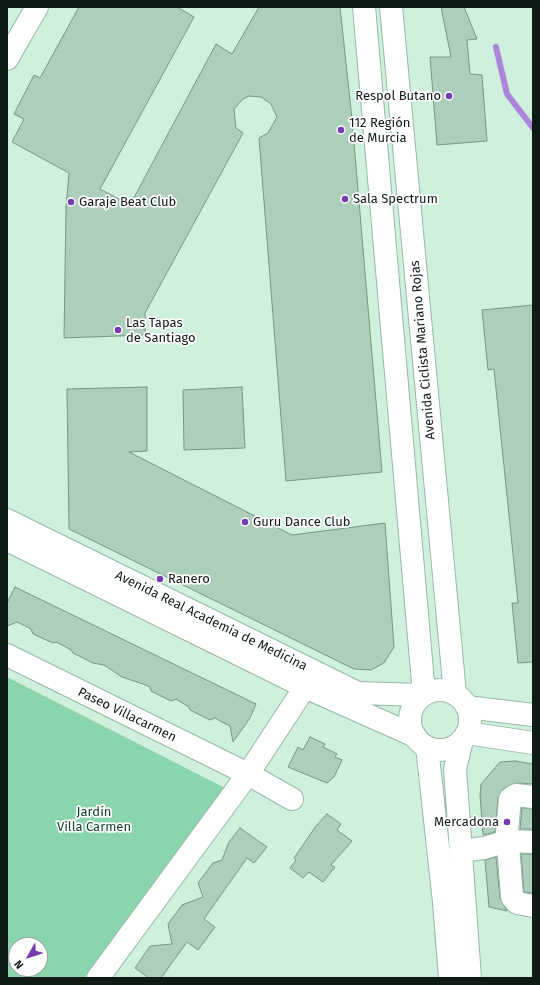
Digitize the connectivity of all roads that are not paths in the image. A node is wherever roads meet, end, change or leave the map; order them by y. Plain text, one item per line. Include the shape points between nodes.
1 (37, 7) edge
2 (364, 7) edge
3 (391, 7) edge
4 (7, 59) edge
5 (7, 520) edge
6 (7, 540) edge
7 (7, 655) edge
8 (313, 681) junction
9 (423, 695) junction
10 (461, 700) junction
11 (533, 715) edge
12 (464, 737) junction
13 (421, 742) junction
14 (533, 743) edge
15 (248, 774) junction
16 (533, 797) edge
17 (292, 799) dead end
18 (508, 841) junction
19 (533, 842) edge
20 (460, 851) junction
21 (533, 906) edge
22 (98, 978) edge
23 (450, 978) edge
24 (470, 978) edge

1 - 4 main road
2 - 9 main road
3 - 10 main road, Avenida Ciclista Mariano Rojas
5 - 8 main road, Avenida Real Academia de Medicina
6 - 8 main road, Avenida Real Academia de Medicina
7 - 15 main road, Paseo Villacarmen
8 - 9 main road, Avenida Real Academia de Medicina via 358,693
8 - 13 main road, Avenida Real Academia de Medicina
8 - 15 main road
9 - 10 main road via 439,690
9 - 13 main road via 416,700 410,714 410,722
10 - 11 main road
10 - 12 main road via 470,716
12 - 13 main road via 446,749 436,750
12 - 14 main road
12 - 20 main road via 455,769
13 - 23 main road via 444,902
15 - 17 main road, Paseo Villacarmen
15 - 22 main road
16 - 18 main road via 516,796 510,799
18 - 19 main road
18 - 20 main road
18 - 21 main road via 512,897 517,903
20 - 24 main road

